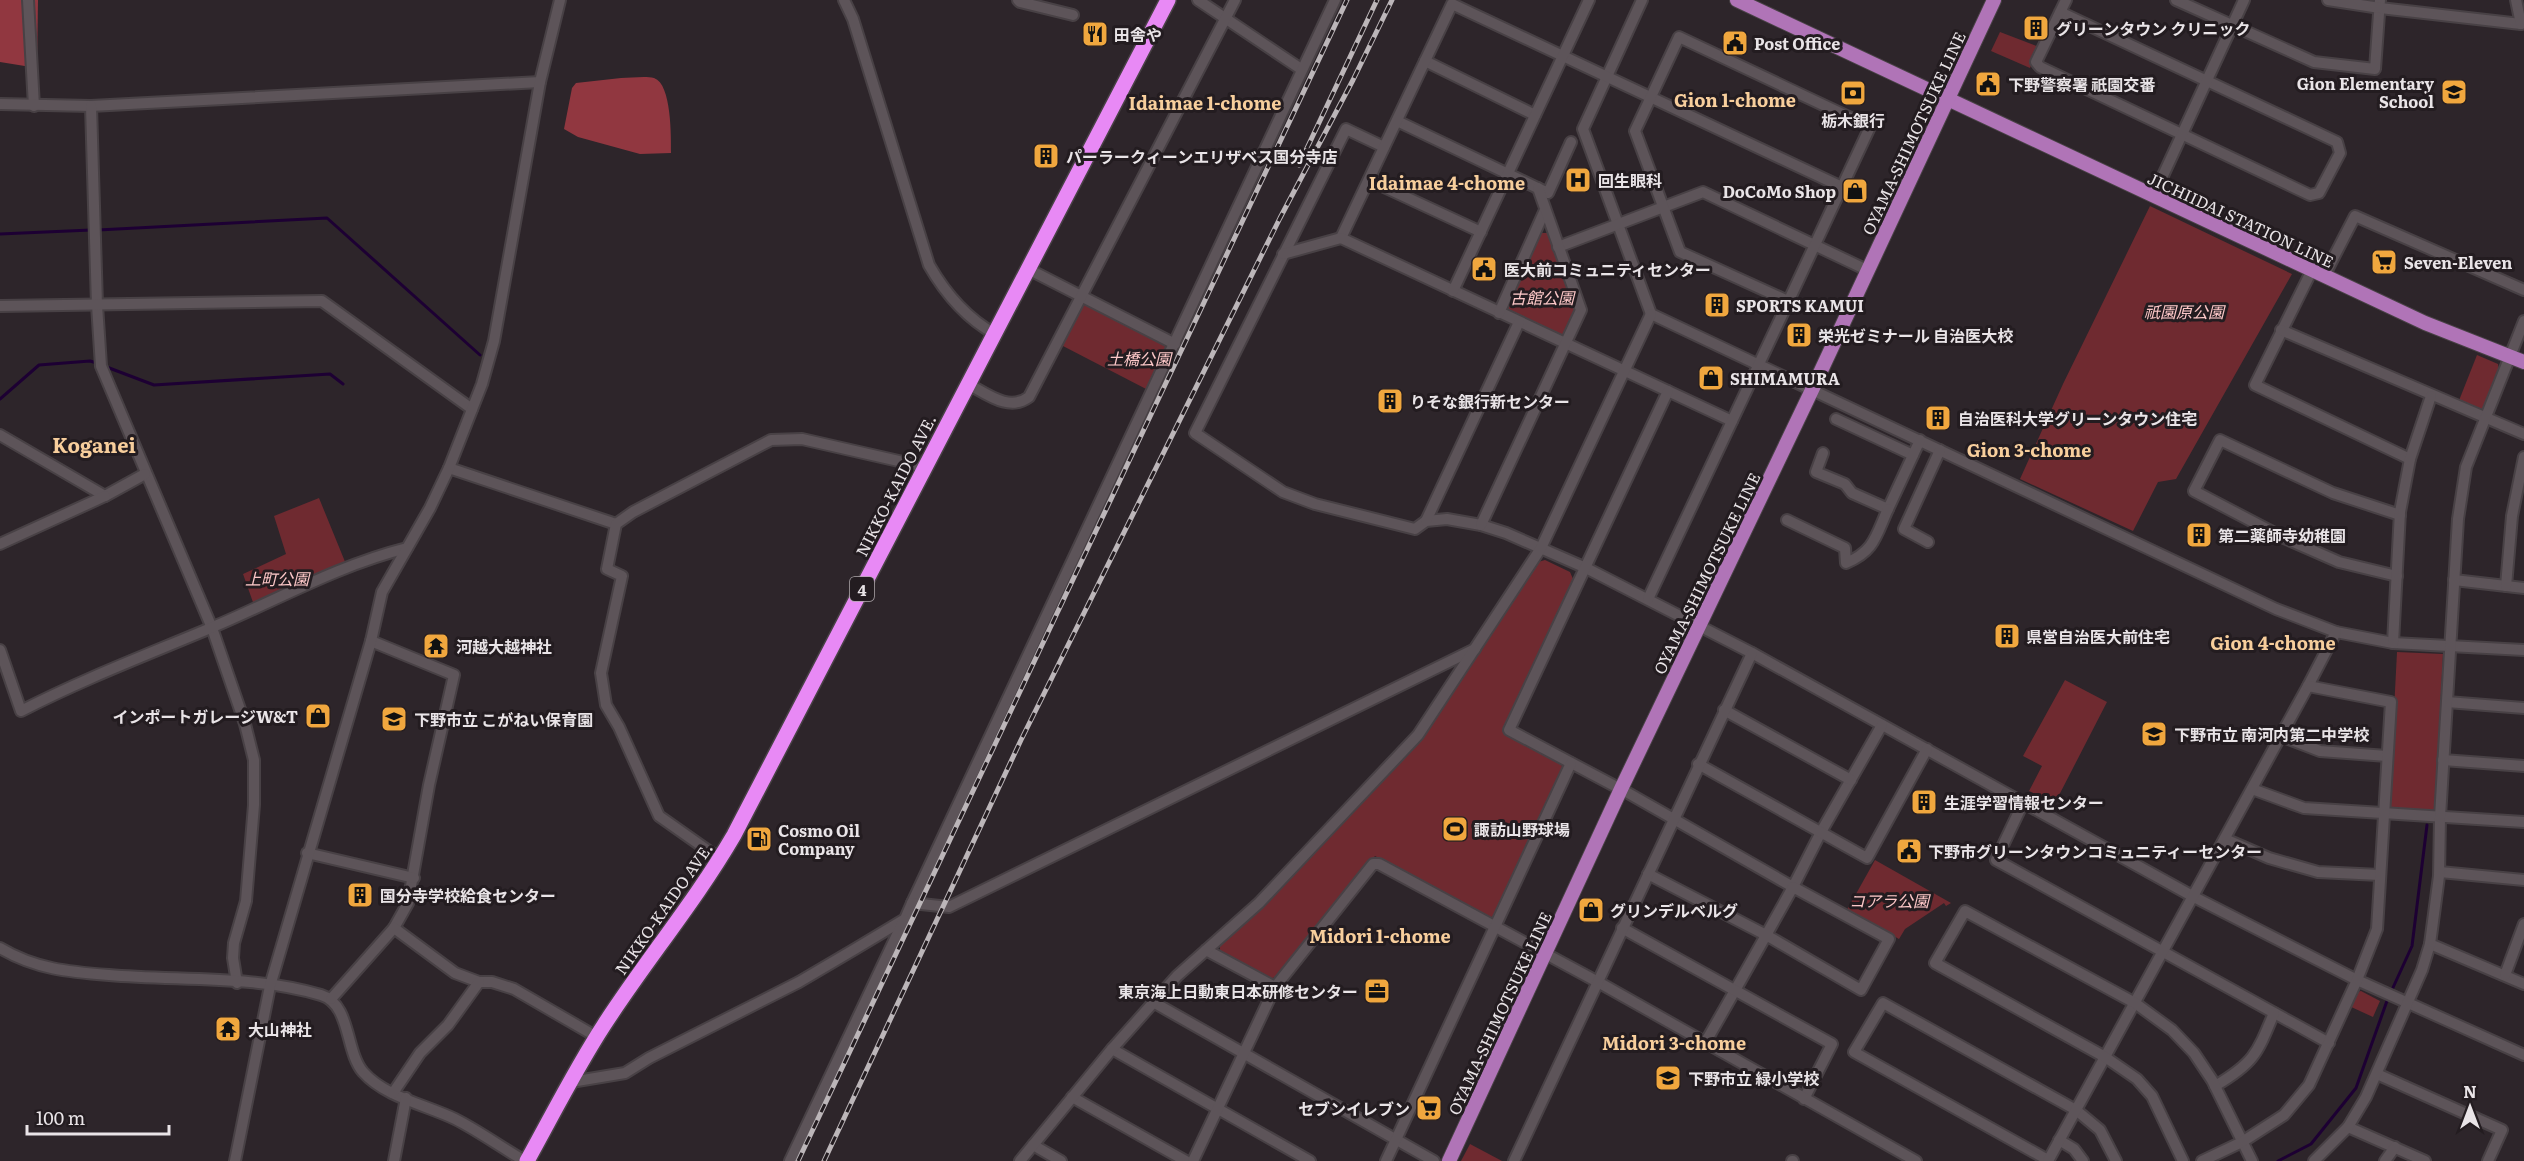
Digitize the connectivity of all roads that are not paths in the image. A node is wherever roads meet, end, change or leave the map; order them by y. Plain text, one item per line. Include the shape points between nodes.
1 (28, 0) edge
2 (560, 0) edge
3 (844, 0) edge
4 (1018, 0) edge
5 (1168, 0) edge
6 (1198, 0) edge
7 (1234, 0) edge
8 (1335, 0) edge
9 (1590, 0) edge
10 (1642, 0) edge
11 (1737, 0) edge
12 (1994, 0) edge
13 (2066, 0) edge
14 (2176, 0) edge
15 (2244, 0) edge
16 (2328, 0) edge
17 (2516, 0) edge
18 (1453, 2) edge
19 (2380, 4) edge
20 (2060, 12) junction
21 (1073, 15) dead end
22 (1225, 18) junction
23 (2522, 23) edge
24 (2233, 27) junction
25 (1564, 56) junction
26 (1425, 61) junction
27 (1301, 69) junction
28 (1607, 77) junction
29 (2207, 80) junction
30 (540, 82) junction
31 (1651, 98) junction
32 (1947, 99) junction
33 (0, 104) edge
34 (34, 106) junction
35 (91, 106) junction
36 (1534, 116) junction
37 (1396, 121) junction
38 (2182, 135) junction
39 (1571, 142) dead end
40 (1384, 147) junction
41 (1508, 173) junction
42 (1369, 180) junction
43 (1842, 187) junction
44 (1538, 188) junction
45 (2154, 195) junction
46 (1663, 206) junction
47 (1545, 210) junction
48 (1618, 224) junction
49 (1481, 232) junction
50 (1341, 238) junction
51 (1814, 244) junction
52 (1558, 246) junction
53 (1283, 254) junction
54 (1028, 269) junction
55 (1867, 270) junction
56 (2318, 273) junction
57 (2524, 290) edge
58 (1452, 291) junction
59 (1082, 297) junction
60 (1788, 301) junction
61 (97, 305) junction
62 (0, 306) edge
63 (1499, 313) junction
64 (1651, 314) junction
65 (2524, 321) edge
66 (1519, 322) junction
67 (2281, 330) junction
68 (995, 334) junction
69 (1175, 344) junction
70 (1566, 344) junction
71 (2510, 356) junction
72 (2524, 362) edge
73 (1759, 363) junction
74 (1624, 371) junction
75 (968, 384) junction
76 (1812, 390) junction
77 (1668, 392) junction
78 (2431, 396) junction
79 (472, 410) junction
80 (1836, 419) dead end
81 (2485, 419) junction
82 (1732, 421) junction
83 (2524, 434) edge
84 (0, 435) edge
85 (1920, 440) junction
86 (1940, 450) junction
87 (1823, 453) dead end
88 (1913, 455) junction
89 (2524, 457) edge
90 (2410, 459) junction
91 (925, 467) junction
92 (449, 468) junction
93 (146, 474) junction
94 (105, 496) junction
95 (1888, 509) junction
96 (2400, 515) junction
97 (1787, 520) dead end
98 (1426, 521) junction
99 (616, 524) junction
100 (1481, 525) junction
101 (1928, 542) dead end
102 (0, 544) edge
103 (407, 548) junction
104 (1541, 548) junction
105 (1586, 568) junction
106 (2397, 576) junction
107 (2454, 580) junction
108 (2506, 586) junction
109 (2524, 588) edge
110 (1648, 599) junction
111 (1700, 626) junction
112 (212, 628) junction
113 (2336, 632) junction
114 (370, 641) junction
115 (2393, 643) junction
116 (2450, 646) junction
117 (1476, 649) junction
118 (0, 650) edge
119 (2524, 650) edge
120 (1752, 653) junction
121 (2308, 686) junction
122 (2447, 702) junction
123 (2524, 708) edge
124 (1724, 710) junction
125 (1882, 725) junction
126 (2281, 736) junction
127 (1927, 749) junction
128 (2387, 756) junction
129 (2443, 760) junction
130 (1571, 763) junction
131 (1698, 764) junction
132 (2524, 766) edge
133 (1851, 780) junction
134 (1621, 789) junction
135 (2252, 789) junction
136 (2024, 801) junction
137 (2383, 814) junction
138 (2440, 817) junction
139 (1673, 818) junction
140 (2524, 822) edge
141 (1821, 832) junction
142 (2225, 839) junction
143 (307, 853) junction
144 (720, 859) junction
145 (2440, 872) junction
146 (1648, 874) junction
147 (2380, 875) junction
148 (414, 878) junction
149 (2524, 879) edge
150 (1793, 887) junction
151 (2194, 897) junction
152 (912, 903) junction
153 (905, 919) junction
154 (2524, 924) edge
155 (394, 928) junction
156 (1494, 928) junction
157 (1622, 928) junction
158 (1766, 935) junction
159 (2430, 944) junction
160 (0, 948) edge
161 (1206, 951) junction
162 (2163, 952) junction
163 (1545, 954) junction
164 (2505, 975) junction
165 (2356, 980) junction
166 (479, 982) junction
167 (1598, 982) junction
168 (237, 983) junction
169 (2524, 984) edge
170 (270, 986) junction
171 (1275, 987) junction
172 (1735, 991) junction
173 (331, 999) junction
174 (2404, 1001) junction
175 (1153, 1002) junction
176 (2135, 1003) junction
177 (2274, 1013) junction
178 (597, 1037) junction
179 (1705, 1043) junction
180 (2329, 1043) junction
181 (1112, 1049) junction
182 (1244, 1054) junction
183 (2524, 1055) edge
184 (2105, 1058) junction
185 (2377, 1074) junction
186 (571, 1082) junction
187 (2215, 1086) junction
188 (393, 1093) junction
189 (1072, 1097) junction
190 (406, 1098) junction
191 (1804, 1099) junction
192 (1218, 1110) junction
193 (2076, 1110) junction
194 (2348, 1127) junction
195 (1396, 1140) junction
196 (2059, 1140) junction
197 (2242, 1142) junction
198 (1033, 1145) junction
199 (2395, 1147) junction
200 (235, 1161) edge
201 (394, 1161) edge
202 (526, 1161) edge
203 (789, 1161) edge
204 (1020, 1161) edge
205 (1061, 1161) edge
206 (1186, 1161) edge
207 (1193, 1161) edge
208 (1310, 1161) edge
209 (1386, 1161) edge
210 (1434, 1161) edge
211 (1449, 1161) edge
212 (1514, 1161) edge
213 (1916, 1161) edge
214 (2048, 1161) edge
215 (2083, 1161) edge
216 (2116, 1161) edge
217 (2183, 1161) edge
218 (2202, 1161) edge
219 (2252, 1161) edge
220 (2314, 1161) edge
221 (2385, 1161) edge
222 (2425, 1161) edge
223 (2488, 1161) edge

1 - 34 street
2 - 30 street
3 - 68 street via 929,265 950,297 980,326
4 - 21 street
5 - 54 highway, NIKKO-KAIDO AVE. / 4
6 - 22 street
7 - 22 street
8 - 27 street
9 - 25 street
10 - 28 street
11 - 32 main road, JICHIIDAI STATION LINE
12 - 32 main road, OYAMA-SHIMOTSUKE LINE
13 - 20 street
14 - 24 street
15 - 24 street
16 - 19 street
17 - 23 street
18 - 25 street
18 - 26 street
19 - 23 street
19 - 24 street via 2375,69 2314,62
20 - 29 street
20 - 38 street via 2036,62 2040,67
22 - 27 street
22 - 59 street
24 - 29 street
25 - 28 street
25 - 36 street
26 - 36 street
26 - 37 street
27 - 69 street
28 - 31 street
28 - 48 street via 1583,129
29 - 38 street
29 - 38 street via 2337,142 2340,153 2319,193 2310,195
30 - 35 street
30 - 79 street via 494,341
31 - 43 street
31 - 43 street via 1679,37 1870,127
31 - 46 street via 1635,131
32 - 45 main road, JICHIIDAI STATION LINE
32 - 55 main road, OYAMA-SHIMOTSUKE LINE
33 - 34 street
34 - 35 street
35 - 61 street
36 - 41 street
37 - 40 street
37 - 41 street
38 - 45 street
39 - 44 street via 1548,193
40 - 42 street
40 - 53 street via 1346,129
41 - 44 street
41 - 49 street
42 - 49 street
42 - 50 street
43 - 51 street
44 - 47 street
45 - 56 main road, JICHIIDAI STATION LINE
46 - 48 street
46 - 51 street via 1703,192
46 - 60 street via 1680,252
47 - 52 street
47 - 63 street
48 - 52 street
48 - 64 street
49 - 58 street
50 - 53 street
50 - 58 street
51 - 55 street
51 - 60 street
52 - 70 street via 1581,310
53 - 98 street via 1195,433 1283,492 1415,529
54 - 59 street
54 - 68 highway, NIKKO-KAIDO AVE. / 4
55 - 76 main road, OYAMA-SHIMOTSUKE LINE
56 - 57 street via 2355,216
56 - 67 street
56 - 71 main road, JICHIIDAI STATION LINE
58 - 63 street
59 - 69 street
59 - 75 street via 1023,402 1004,403
60 - 73 street
61 - 62 street
61 - 79 street via 322,301
61 - 93 street via 101,366
63 - 66 street
64 - 73 street
64 - 74 street
65 - 71 street
66 - 70 street
66 - 98 street
67 - 78 street
67 - 90 street via 2255,385
68 - 75 highway, NIKKO-KAIDO AVE. / 4
69 - 152 street
70 - 74 street
70 - 100 street
71 - 72 main road, JICHIIDAI STATION LINE
71 - 81 street
73 - 76 street
73 - 82 street
74 - 77 street
74 - 104 street
75 - 91 highway, NIKKO-KAIDO AVE. / 4
76 - 85 street
76 - 111 main road, OYAMA-SHIMOTSUKE LINE
77 - 82 street
77 - 105 street
78 - 81 street
78 - 90 street
79 - 92 street
80 - 88 street
81 - 83 street
81 - 107 street via 2466,467
82 - 110 street
84 - 94 street
85 - 86 street
85 - 88 street
86 - 101 street via 1904,529
86 - 113 street via 2276,609
87 - 95 street via 1816,472
88 - 95 street
89 - 108 street via 2512,516
90 - 96 street
91 - 99 street via 802,439 771,440
91 - 144 highway, NIKKO-KAIDO AVE. / 4
92 - 99 street
92 - 103 street
93 - 94 street
93 - 112 street
94 - 102 street
95 - 97 street via 1872,545 1863,556 1846,563 1845,548
96 - 106 street
96 - 106 street via 2333,493 2220,440 2194,491 2339,562
98 - 100 street via 1457,519
99 - 144 street via 607,569 622,576 601,673 606,705 620,727 658,816
100 - 104 street
103 - 112 street via 304,586
103 - 114 street via 382,592
104 - 105 street
104 - 117 street
105 - 110 street
105 - 130 street via 1509,730
106 - 115 street
107 - 108 street
107 - 116 street
108 - 109 street
110 - 111 street
111 - 120 street
111 - 134 main road, OYAMA-SHIMOTSUKE LINE
112 - 118 street via 54,693 21,711
112 - 168 street via 254,760 246,901 233,950
113 - 115 street
113 - 121 street
114 - 143 street
114 - 148 street via 454,675 429,785
115 - 116 street
116 - 119 street
116 - 122 street
117 - 152 street via 949,907
117 - 161 street via 1418,735 1259,903
120 - 124 street
120 - 125 street
121 - 126 street
121 - 128 street via 2391,702
122 - 123 street
122 - 129 street
124 - 131 street
124 - 133 street
125 - 127 street
125 - 133 street
126 - 128 street via 2320,751
126 - 135 street
127 - 136 street
127 - 141 street via 1867,858
128 - 137 street
129 - 132 street
129 - 138 street
130 - 134 street
130 - 156 street
131 - 139 street
131 - 141 street
133 - 141 street
134 - 139 street
134 - 163 main road, OYAMA-SHIMOTSUKE LINE
135 - 137 street via 2304,808
135 - 142 street
136 - 151 street
136 - 162 street via 1996,860
137 - 138 street
137 - 147 street
138 - 140 street
138 - 145 street
139 - 146 street
139 - 150 street
141 - 150 street
142 - 147 street via 2269,858 2318,872
142 - 151 street
143 - 148 street
143 - 170 street
144 - 178 highway, NIKKO-KAIDO AVE. / 4
145 - 149 street
145 - 159 street
146 - 157 street
146 - 158 street
147 - 165 street via 2377,929
148 - 155 street via 408,903
150 - 158 street
150 - 158 street via 1889,939 1862,990
151 - 162 street
151 - 165 street
152 - 153 street
153 - 186 street via 799,982 625,1073
153 - 203 street
154 - 164 street
155 - 166 street via 455,973
155 - 173 street
156 - 163 street
156 - 171 street via 1373,864
156 - 195 street
157 - 167 street
157 - 172 street
158 - 172 street
159 - 164 street
159 - 174 street
160 - 168 street via 53,970
161 - 171 street
161 - 175 street
162 - 176 street
162 - 177 street
163 - 167 street
163 - 211 main road, OYAMA-SHIMOTSUKE LINE
164 - 169 street
165 - 174 street
165 - 180 street
166 - 178 street via 514,988
166 - 188 street via 448,1025 420,1053
167 - 179 street
167 - 212 street
168 - 170 street
170 - 173 street
170 - 200 street
171 - 182 street
172 - 179 street
172 - 191 street via 1832,1044
173 - 188 street via 360,1068
174 - 183 street
174 - 185 street
175 - 181 street
175 - 182 street
176 - 184 street
176 - 184 street via 1965,911 1935,963
176 - 187 street via 2172,1030 2194,1053
177 - 180 street
177 - 187 street via 2258,1051 2240,1071
178 - 186 highway, NIKKO-KAIDO AVE. / 4
179 - 191 street
180 - 197 street via 2309,1085 2284,1115
181 - 189 street
181 - 192 street
182 - 192 street
182 - 195 street
184 - 193 street
184 - 217 street via 2137,1079 2152,1096
185 - 194 street
185 - 223 street via 2502,1130
186 - 202 highway, NIKKO-KAIDO AVE. / 4
187 - 197 street
188 - 190 street
189 - 198 street
189 - 206 street
190 - 201 street
190 - 202 street via 464,1124
191 - 213 street
192 - 207 street
192 - 208 street
193 - 196 street
193 - 214 street via 1883,1003 1854,1052
193 - 216 street via 2100,1130
194 - 199 street
194 - 220 street
195 - 209 street
195 - 210 street
196 - 214 street
196 - 215 street via 2074,1149
197 - 218 street
197 - 219 street
198 - 204 street
198 - 205 street
199 - 221 street
199 - 222 street

